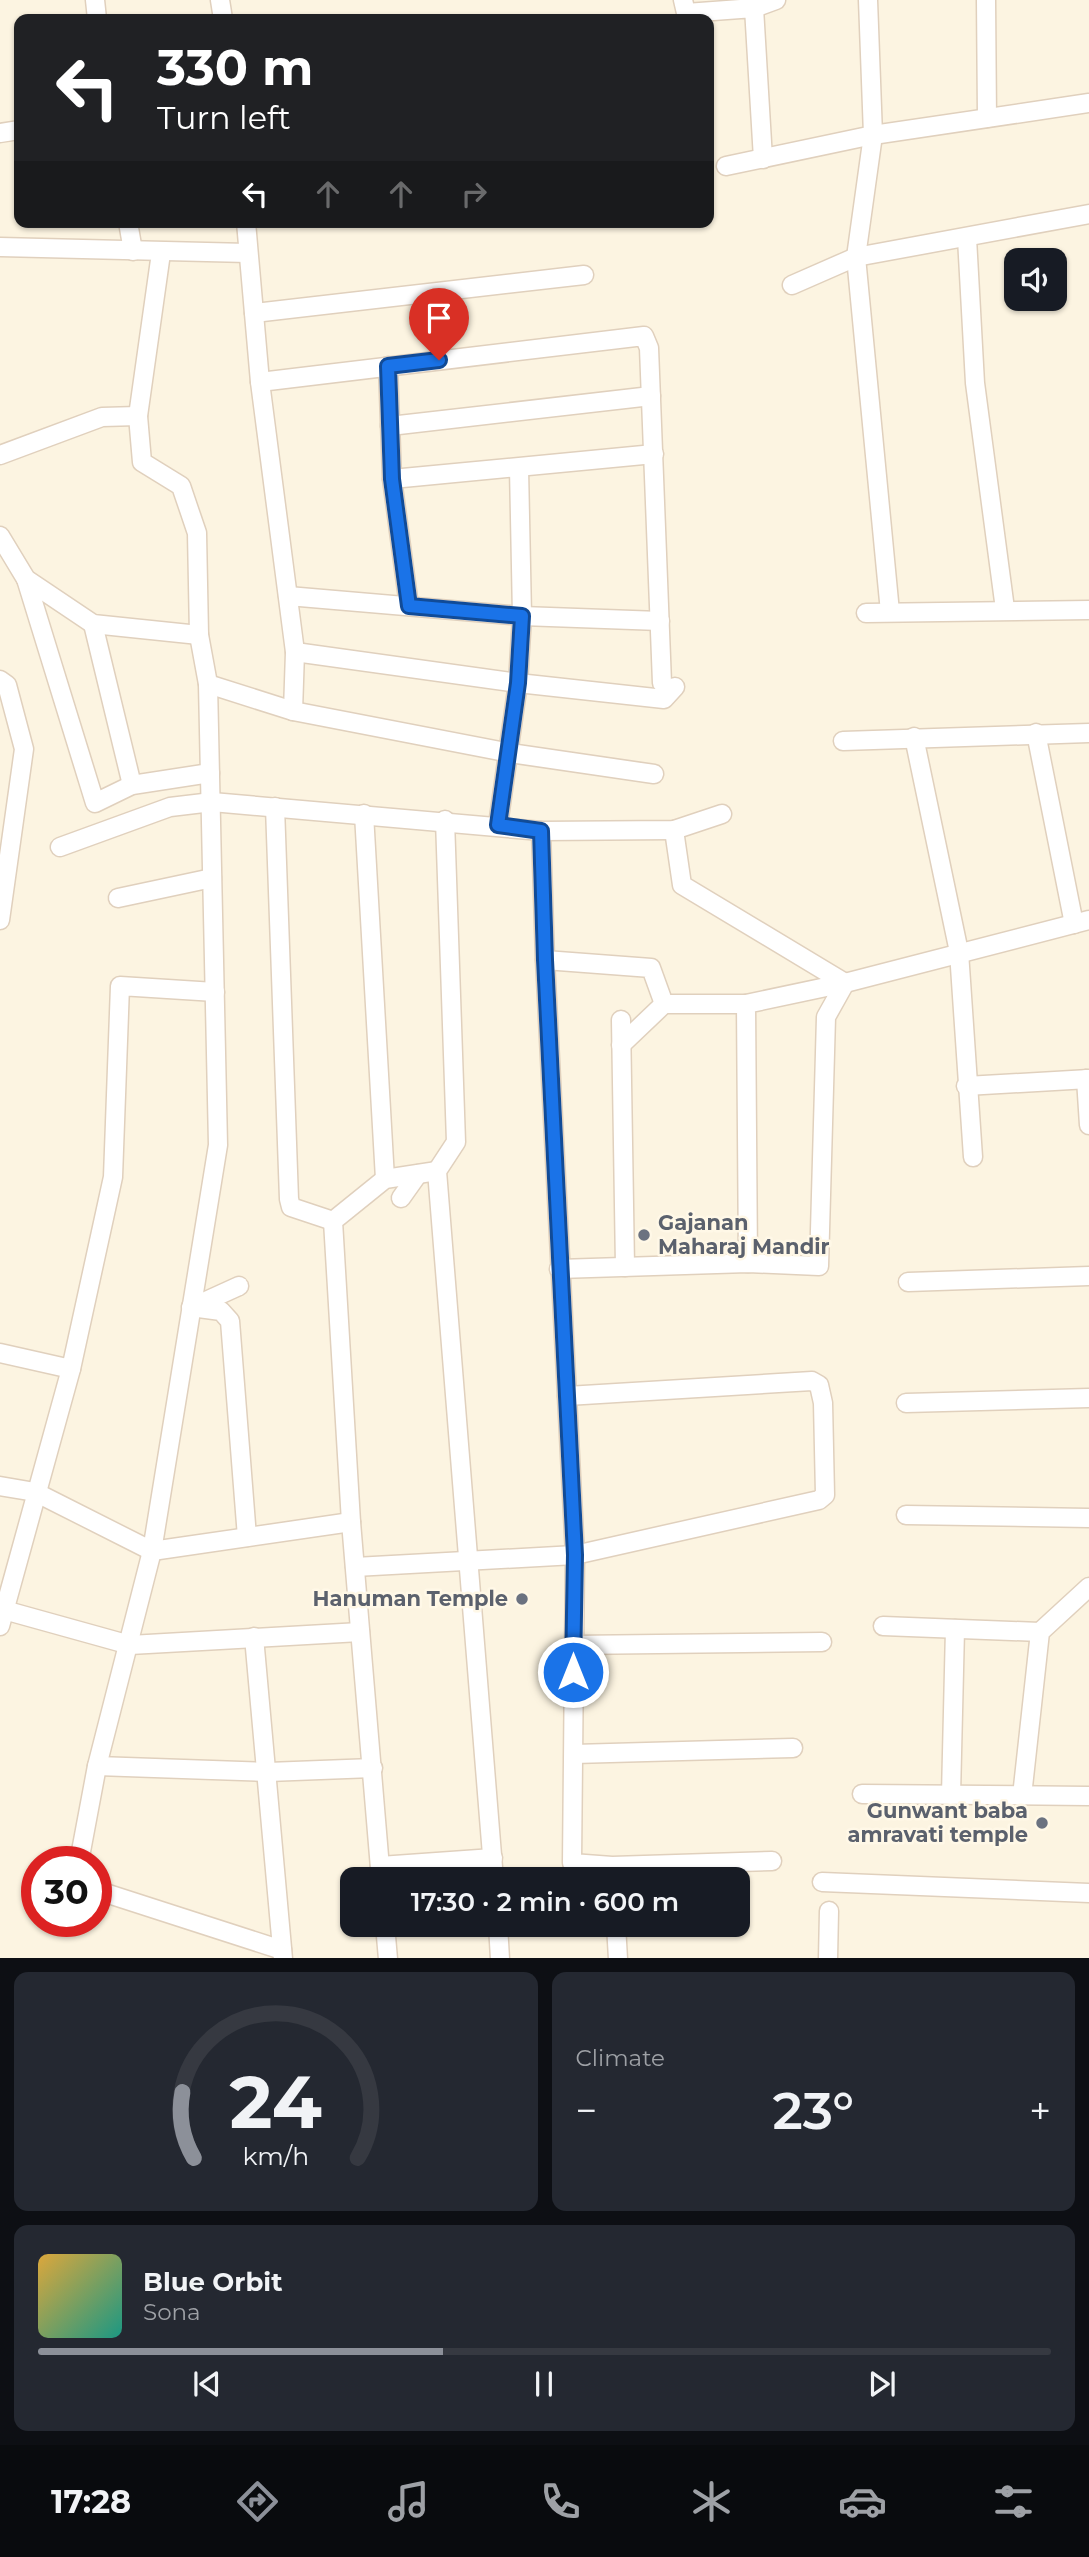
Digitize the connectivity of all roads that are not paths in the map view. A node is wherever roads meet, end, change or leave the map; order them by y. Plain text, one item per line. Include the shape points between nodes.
1 (683, 0) edge
2 (776, 0) edge
3 (868, 0) edge
4 (986, 0) edge
5 (754, 8) junction
6 (1089, 103) edge
7 (987, 118) junction
8 (873, 135) junction
9 (763, 159) junction
10 (726, 166) dead end
11 (1089, 214) edge
12 (129, 228) edge
13 (246, 228) edge
14 (967, 238) junction
15 (0, 247) edge
16 (133, 251) junction
17 (161, 253) junction
18 (248, 253) junction
19 (856, 257) junction
20 (584, 275) dead end
21 (792, 285) dead end
22 (254, 313) junction
23 (388, 366) junction
24 (260, 382) junction
25 (651, 396) junction
26 (138, 416) junction
27 (390, 426) junction
28 (654, 454) junction
29 (0, 455) edge
30 (519, 468) junction
31 (392, 479) junction
32 (0, 536) edge
33 (26, 579) junction
34 (288, 596) junction
35 (409, 606) junction
36 (1005, 609) junction
37 (1089, 610) edge
38 (890, 612) junction
39 (866, 613) dead end
40 (522, 616) junction
41 (660, 621) junction
42 (93, 624) junction
43 (199, 635) junction
44 (295, 652) junction
45 (0, 680) edge
46 (518, 683) junction
47 (208, 684) junction
48 (293, 712) junction
49 (1036, 733) junction
50 (1089, 733) edge
51 (914, 737) junction
52 (843, 741) dead end
53 (510, 752) junction
54 (210, 773) junction
55 (654, 774) dead end
56 (132, 785) junction
57 (212, 802) junction
58 (275, 807) junction
59 (364, 814) junction
60 (722, 814) dead end
61 (445, 820) junction
62 (498, 825) junction
63 (674, 830) junction
64 (541, 831) junction
65 (60, 846) dead end
66 (212, 878) junction
67 (118, 898) dead end
68 (0, 920) edge
69 (1081, 922) edge
70 (958, 952) junction
71 (545, 960) junction
72 (859, 979) junction
73 (215, 992) junction
74 (664, 1003) junction
75 (746, 1004) junction
76 (621, 1020) dead end
77 (621, 1045) junction
78 (1087, 1079) edge
79 (966, 1086) junction
80 (1089, 1125) edge
81 (973, 1157) dead end
82 (437, 1171) junction
83 (418, 1174) junction
84 (385, 1179) junction
85 (401, 1198) dead end
86 (333, 1221) junction
87 (748, 1263) junction
88 (625, 1267) junction
89 (559, 1269) junction
90 (1089, 1276) edge
91 (908, 1282) dead end
92 (239, 1286) dead end
93 (191, 1307) junction
94 (0, 1353) edge
95 (71, 1369) junction
96 (567, 1396) junction
97 (1089, 1398) edge
98 (906, 1403) dead end
99 (0, 1486) edge
100 (35, 1492) junction
101 (906, 1515) dead end
102 (1089, 1518) edge
103 (351, 1522) junction
104 (247, 1537) junction
105 (152, 1551) junction
106 (575, 1555) junction
107 (470, 1562) junction
108 (355, 1567) junction
109 (1089, 1587) edge
110 (2, 1618) edge
111 (883, 1626) dead end
112 (955, 1629) junction
113 (360, 1632) junction
114 (1040, 1632) junction
115 (254, 1637) junction
116 (822, 1643) dead end
117 (130, 1645) junction
118 (573, 1645) junction
119 (793, 1748) dead end
120 (574, 1754) junction
121 (97, 1766) junction
122 (373, 1768) junction
123 (268, 1772) junction
124 (862, 1794) dead end
125 (951, 1795) junction
126 (1022, 1796) junction
127 (1089, 1796) edge
128 (82, 1846) edge
129 (492, 1857) junction
130 (772, 1861) dead end
131 (381, 1867) edge
132 (423, 1867) edge
133 (493, 1867) edge
134 (588, 1867) edge
135 (692, 1867) edge
136 (822, 1882) dead end
137 (1089, 1893) edge
138 (112, 1896) edge
139 (830, 1911) dead end
140 (386, 1937) edge
141 (499, 1937) edge
142 (617, 1937) edge
143 (282, 1954) edge
144 (388, 1958) edge
145 (500, 1958) edge
146 (618, 1958) edge
147 (828, 1958) edge

1 - 5 street via 686,13
2 - 5 street
3 - 8 street
4 - 7 street
5 - 9 street
6 - 7 street
7 - 8 street
8 - 9 street
8 - 19 street
9 - 10 street
11 - 14 street
12 - 16 street
13 - 18 street
14 - 19 street
14 - 36 street via 975,383
15 - 16 street
16 - 17 street
17 - 18 street
17 - 26 street
18 - 22 street
19 - 21 street
19 - 38 street
20 - 22 street
22 - 24 street
23 - 24 street
23 - 25 street via 644,336 649,348
23 - 27 street
24 - 34 street
25 - 27 street
25 - 28 street
26 - 29 street via 102,417
26 - 43 street via 142,462 181,486 197,533
27 - 31 street
28 - 30 street
28 - 41 street
30 - 31 street
30 - 40 street
31 - 35 street
32 - 33 street
33 - 42 street
33 - 56 street via 95,803
34 - 35 street
34 - 44 street
35 - 40 street
36 - 37 street
36 - 38 street
38 - 39 street
40 - 41 street
40 - 46 street
41 - 46 street via 668,685 664,699
42 - 43 street
42 - 56 street
43 - 47 street
44 - 46 street
44 - 48 street
45 - 68 street via 7,685 24,748
46 - 53 street
47 - 48 street
47 - 54 street
48 - 53 street
49 - 50 street
49 - 51 street
49 - 69 street
51 - 52 street
51 - 70 street
53 - 55 street
53 - 62 street
54 - 56 street
54 - 57 street
57 - 58 street
57 - 65 street via 170,807
57 - 66 street
58 - 59 street
58 - 86 street via 289,1199 299,1211
59 - 61 street
59 - 84 street
60 - 63 street
61 - 62 street
61 - 82 street via 456,1143
62 - 64 street
63 - 64 street
63 - 72 street via 682,885
64 - 71 street
66 - 67 street
66 - 73 street
69 - 70 street
70 - 72 street
70 - 79 street
71 - 74 street via 651,968
71 - 89 street
72 - 75 street
72 - 87 street via 826,1017 819,1266
73 - 93 street via 218,1145
73 - 95 street via 120,986 113,1177
74 - 75 street
74 - 77 street
75 - 87 street
76 - 77 street
77 - 88 street
78 - 79 street
78 - 80 street
79 - 81 street
82 - 83 street
82 - 107 street
83 - 84 street
83 - 85 street
84 - 86 street
86 - 103 street
87 - 88 street
88 - 89 street
89 - 96 street
90 - 91 street
92 - 93 street
93 - 104 street via 221,1311 230,1321
93 - 105 street
94 - 95 street
95 - 100 street
96 - 106 street
96 - 106 street via 812,1381 822,1392 824,1428 827,1489 819,1500
97 - 98 street
99 - 100 street
100 - 105 street
100 - 110 street
101 - 102 street
103 - 104 street
103 - 108 street
104 - 105 street
105 - 117 street
106 - 107 street
106 - 118 street
107 - 108 street
107 - 129 street
108 - 113 street
109 - 114 street
110 - 117 street
111 - 112 street
112 - 114 street
112 - 125 street
113 - 115 street
113 - 122 street
114 - 126 street
115 - 117 street
115 - 123 street
116 - 118 street
117 - 121 street
118 - 120 street
119 - 120 street
120 - 134 street via 572,1863
121 - 123 street
121 - 128 street
122 - 123 street
122 - 131 street
123 - 143 street
124 - 125 street
125 - 126 street
126 - 127 street
129 - 132 street
129 - 133 street
130 - 135 street
136 - 137 street
138 - 143 street
139 - 147 street
140 - 144 street
141 - 145 street
142 - 146 street

